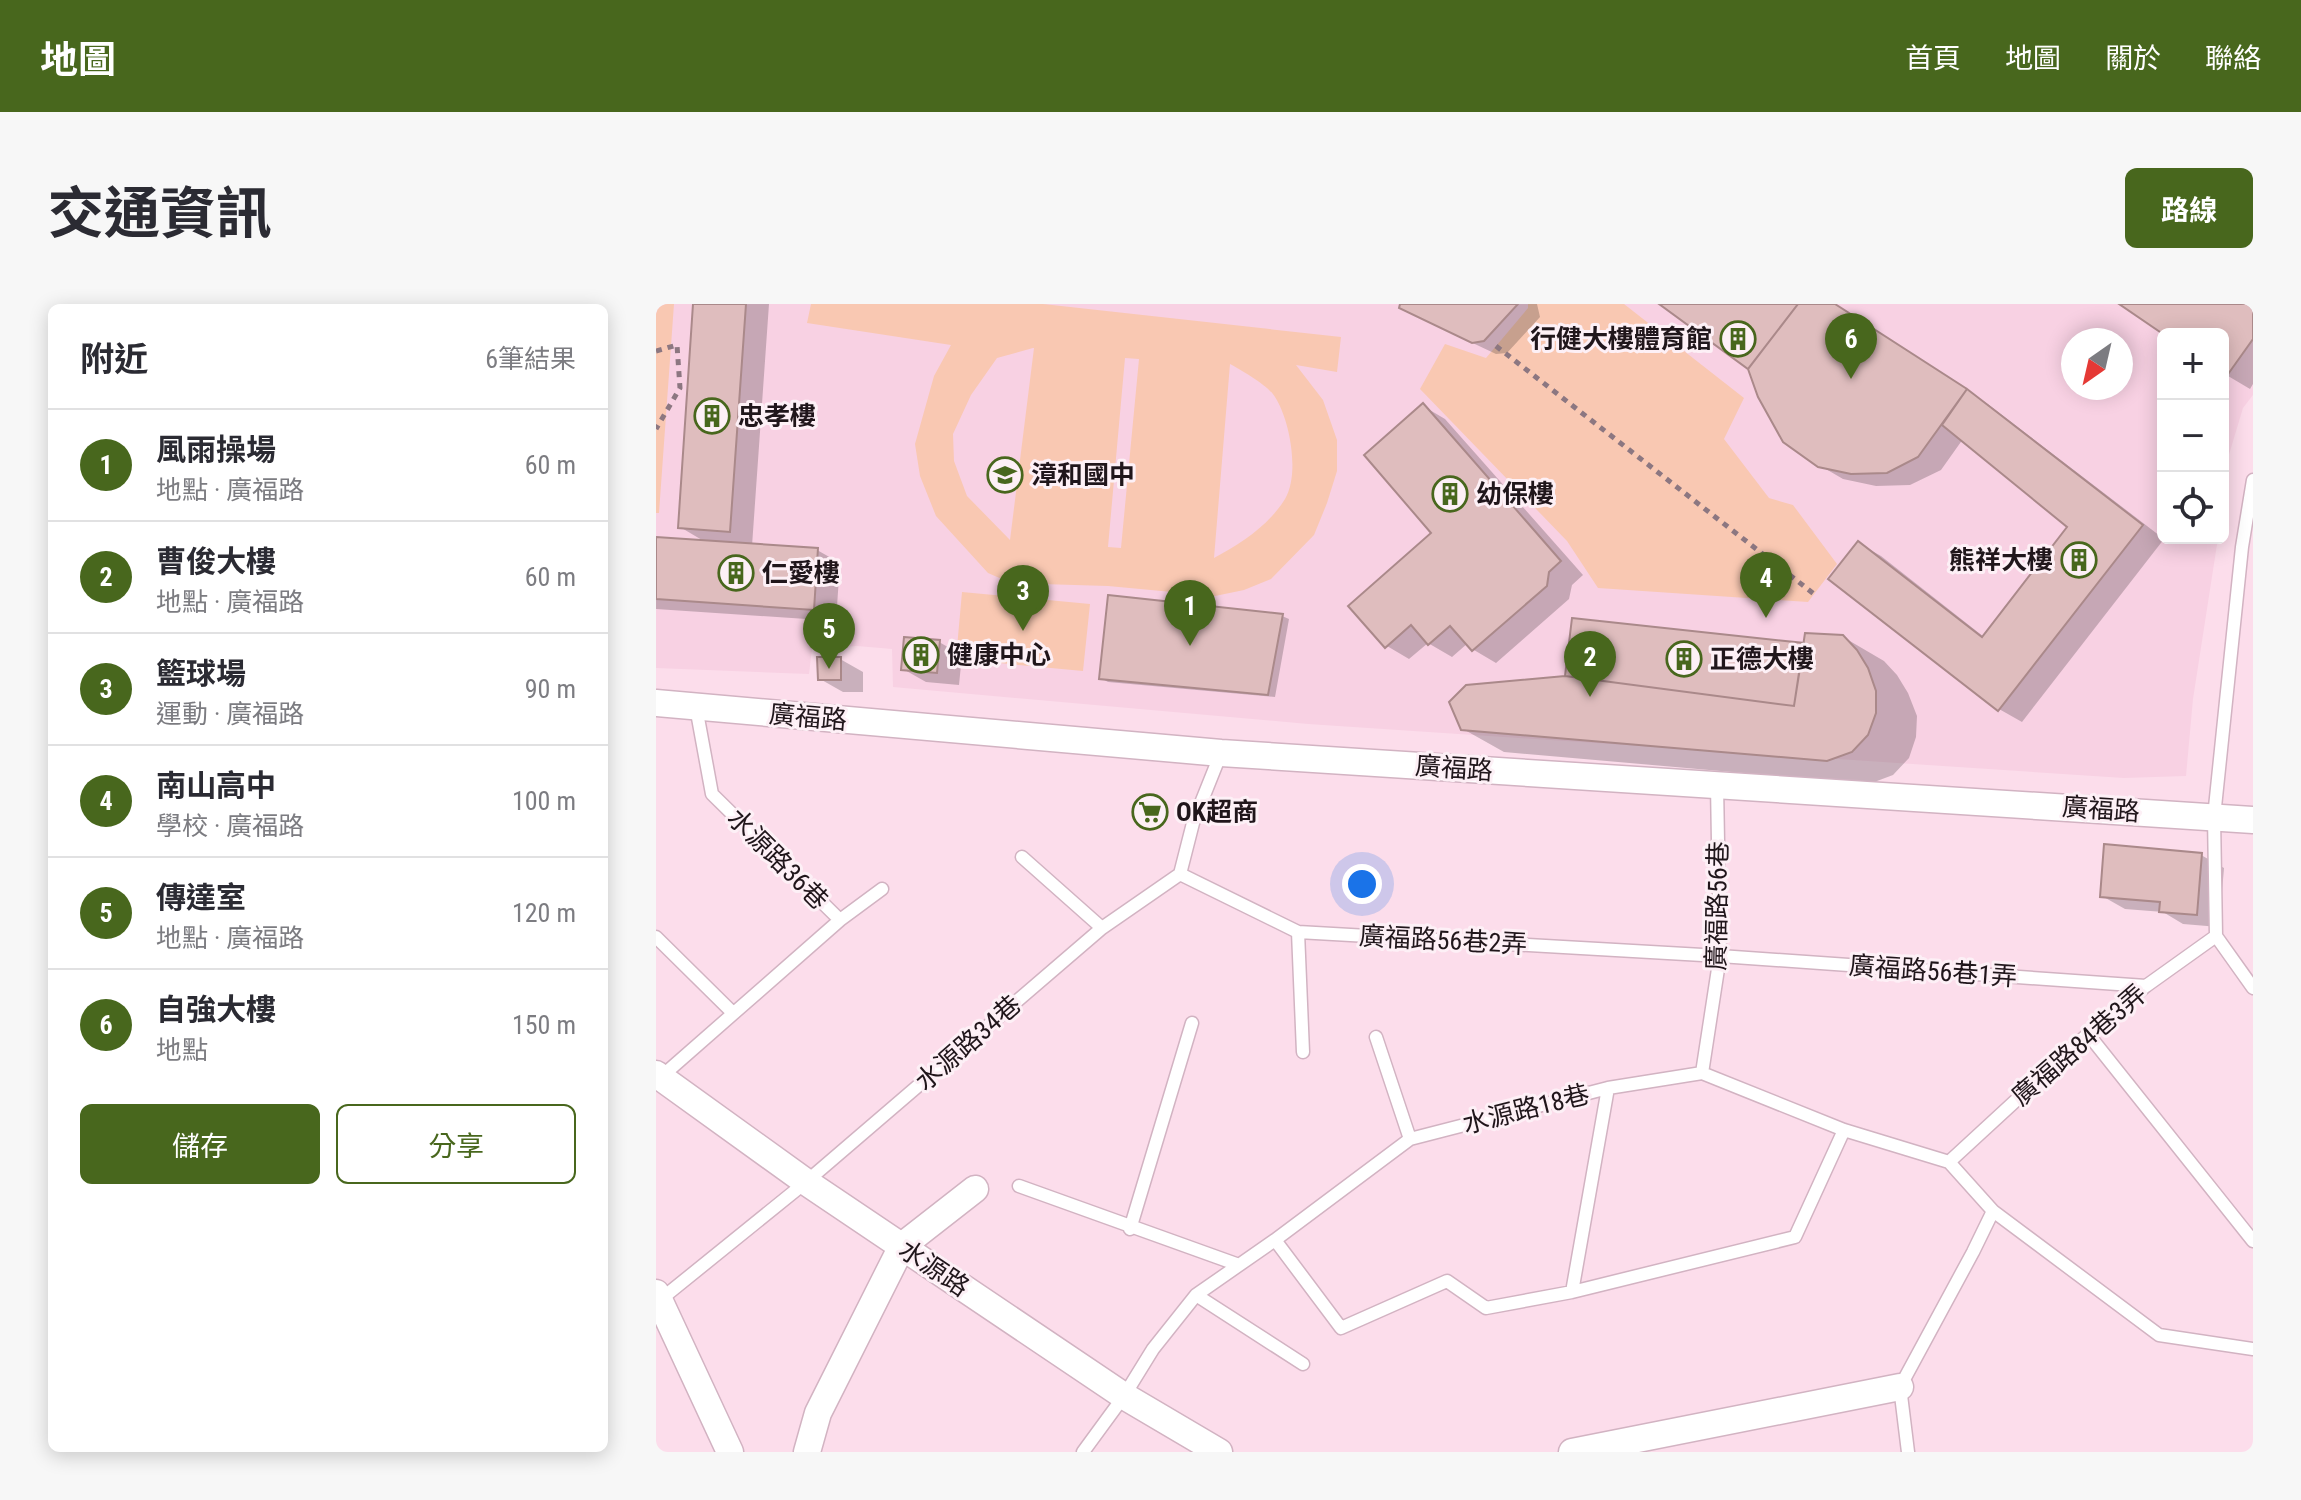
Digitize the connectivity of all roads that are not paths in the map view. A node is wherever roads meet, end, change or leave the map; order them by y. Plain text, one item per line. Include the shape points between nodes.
1 (2253, 480) edge
2 (656, 703) edge
3 (696, 707) junction
4 (1221, 753) junction
5 (1717, 785) junction
6 (2214, 817) junction
7 (2253, 820) edge
8 (1022, 857) dead end
9 (1180, 874) junction
10 (882, 889) dead end
11 (840, 920) junction
12 (1102, 928) junction
13 (1298, 932) junction
14 (2216, 936) junction
15 (656, 937) edge
16 (1720, 956) junction
17 (2146, 986) junction
18 (2253, 988) edge
19 (733, 1013) junction
20 (1192, 1023) dead end
21 (2088, 1034) junction
22 (1376, 1037) dead end
23 (1303, 1052) dead end
24 (1702, 1073) junction
25 (658, 1075) edge
26 (1608, 1088) junction
27 (1844, 1130) junction
28 (1410, 1139) junction
29 (1949, 1162) junction
30 (806, 1182) junction
31 (1019, 1186) dead end
32 (975, 1189) dead end
33 (1993, 1211) junction
34 (1131, 1228) junction
35 (1275, 1240) junction
36 (2253, 1241) edge
37 (902, 1246) junction
38 (1239, 1265) junction
39 (1572, 1292) junction
40 (1196, 1295) junction
41 (658, 1298) edge
42 (2253, 1349) edge
43 (1303, 1364) dead end
44 (1900, 1387) junction
45 (1124, 1396) junction
46 (730, 1452) edge
47 (807, 1452) edge
48 (1083, 1452) edge
49 (1219, 1452) edge
50 (1572, 1452) edge
51 (1908, 1452) edge

1 - 6 lane
2 - 3 street, 廣福路
3 - 4 street, 廣福路
3 - 11 lane, 水源路36巷 via 712,794
4 - 5 street, 廣福路
4 - 9 lane via 1193,823
5 - 6 street, 廣福路
5 - 16 lane, 廣福路56巷
6 - 7 street, 廣福路
6 - 14 lane
8 - 12 lane
9 - 12 lane, 水源路34巷
9 - 13 lane, 廣福路56巷2弄
10 - 11 lane
11 - 19 lane, 水源路36巷
12 - 30 lane, 水源路34巷
13 - 16 lane, 廣福路56巷2弄
13 - 23 lane
14 - 17 lane, 廣福路84巷3弄
14 - 18 lane
15 - 19 lane
16 - 17 lane, 廣福路56巷1弄
16 - 24 lane, 廣福路56巷
17 - 21 lane, 廣福路84巷3弄
19 - 25 lane, 水源路36巷
20 - 34 lane
21 - 29 lane, 廣福路84巷3弄
21 - 36 lane
22 - 28 lane
24 - 26 lane, 水源路18巷
24 - 27 lane, 水源路18巷
25 - 30 street, 水源路
26 - 28 lane, 水源路18巷
26 - 39 lane
27 - 29 lane, 水源路18巷
27 - 39 lane via 1795,1237
28 - 35 lane, 水源路18巷
29 - 33 lane
30 - 37 street, 水源路
30 - 41 lane, 水源路34巷
31 - 34 lane
32 - 37 street
33 - 42 lane via 2159,1335
33 - 44 lane
34 - 38 lane
35 - 38 lane, 水源路18巷
35 - 39 lane via 1341,1328 1447,1281 1486,1308
37 - 45 street, 水源路
37 - 47 street via 818,1413
38 - 40 lane, 水源路18巷
40 - 43 lane
40 - 45 lane, 水源路18巷
41 - 46 street
44 - 50 street
44 - 51 lane
45 - 48 lane, 水源路18巷
45 - 49 street, 水源路

